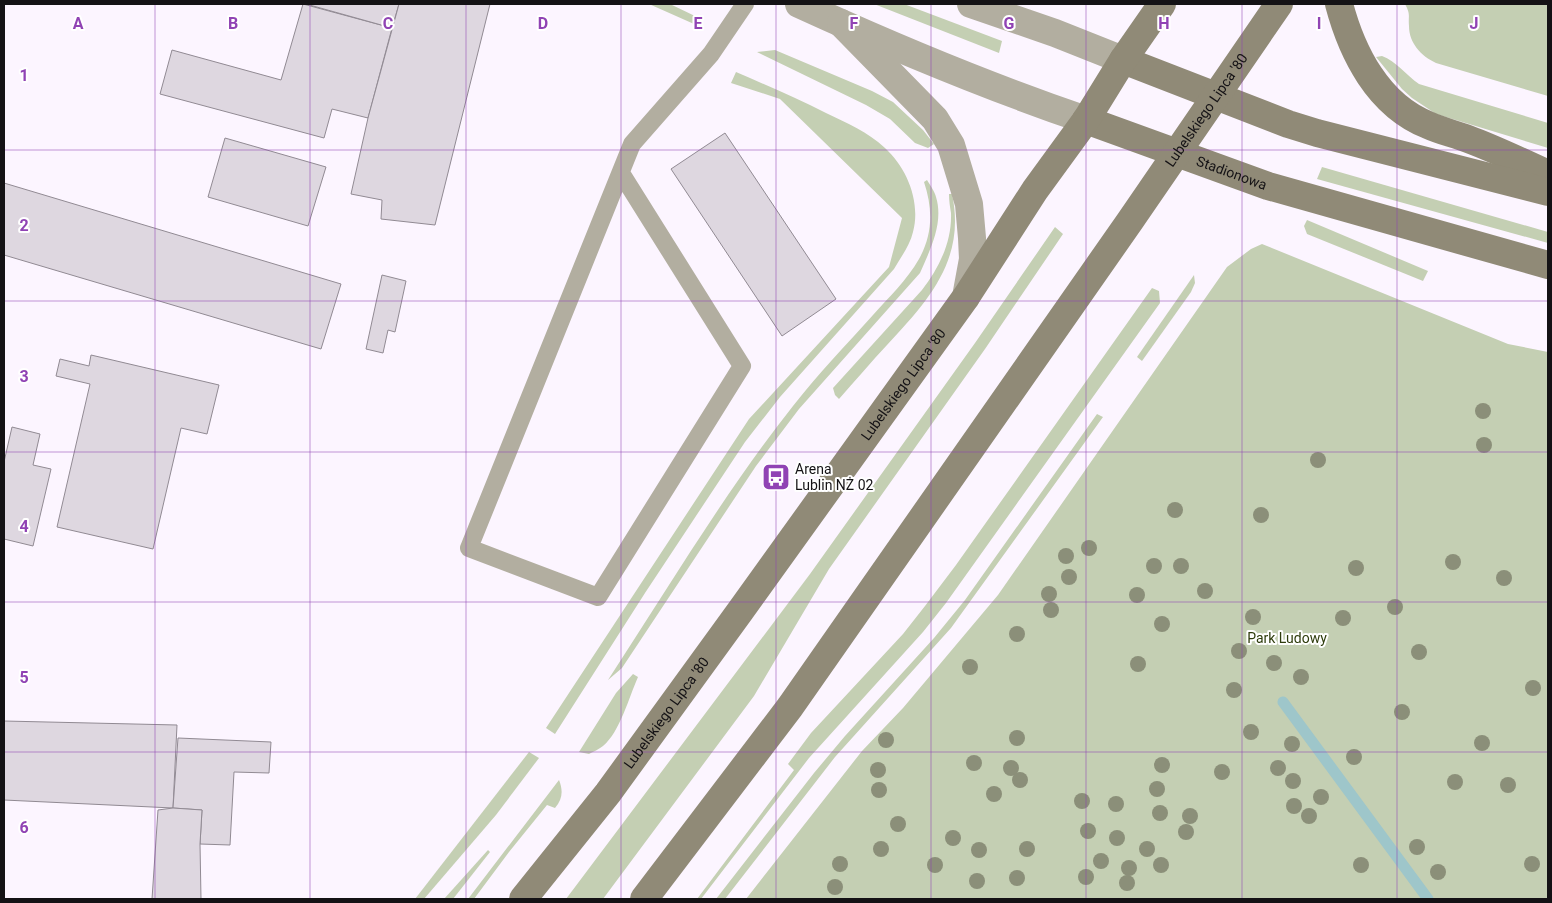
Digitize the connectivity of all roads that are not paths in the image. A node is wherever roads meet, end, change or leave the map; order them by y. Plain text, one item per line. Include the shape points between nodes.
1 (745, 4) edge
2 (799, 4) edge
3 (971, 4) edge
4 (1162, 4) edge
5 (1278, 4) edge
6 (1339, 4) edge
7 (841, 23) junction
8 (1123, 60) junction
9 (1215, 95) junction
10 (1086, 120) junction
11 (1176, 153) junction
12 (621, 173) junction
13 (1548, 174) edge
14 (1548, 192) edge
15 (1548, 265) edge
16 (966, 297) junction
17 (523, 899) edge
18 (644, 899) edge

1 - 12 lane via 711,54 632,144
2 - 7 street, Stadionowa
3 - 8 street
4 - 8 main road, Lubelskiego Lipca '80
5 - 9 main road, Lubelskiego Lipca '80
6 - 13 main road via 1360,61 1398,108 1427,125 1469,139
7 - 10 street, Stadionowa via 1005,92
7 - 16 street, Stadionowa via 935,119 951,145 970,212 973,259
8 - 9 main road
8 - 10 main road, Lubelskiego Lipca '80
9 - 11 main road, Lubelskiego Lipca '80
9 - 14 main road via 1317,133
10 - 11 main road, Stadionowa
10 - 16 main road, Lubelskiego Lipca '80 via 1035,190
11 - 15 main road, Stadionowa via 1268,186
11 - 18 main road, Lubelskiego Lipca '80 via 790,707
12 - 12 lane via 742,366 598,597 469,548
16 - 17 main road, Lubelskiego Lipca '80 via 608,793

